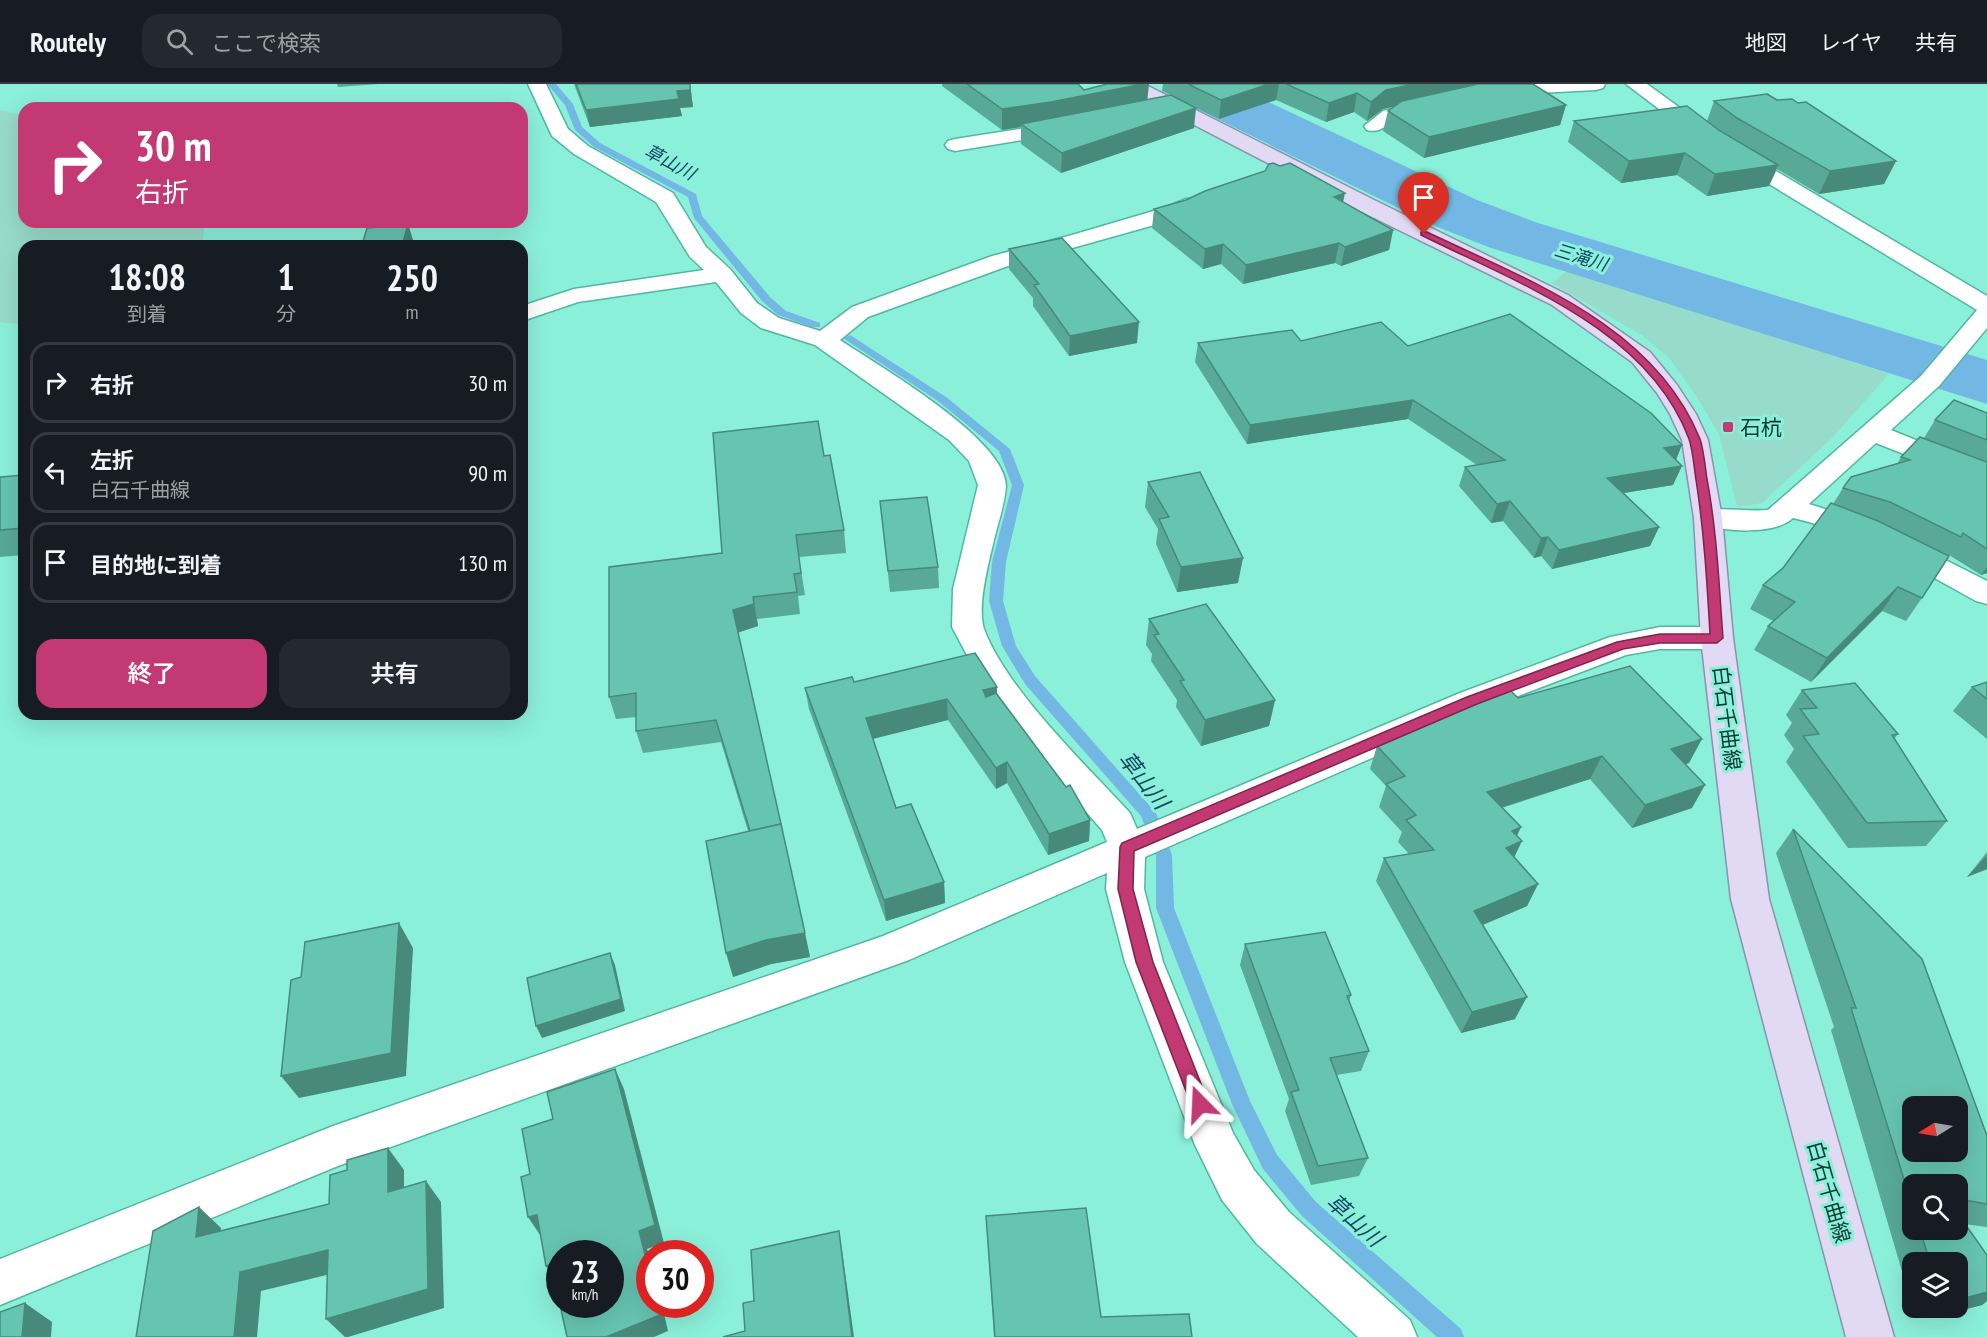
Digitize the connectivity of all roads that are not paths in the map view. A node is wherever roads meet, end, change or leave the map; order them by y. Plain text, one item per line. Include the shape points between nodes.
1 (537, 84) edge
2 (1130, 84) edge
3 (1596, 84) edge
4 (1635, 84) edge
5 (1478, 95) edge
6 (1445, 102) edge
7 (1173, 106) junction
8 (1144, 112) edge
9 (1083, 124) edge
10 (1374, 126) dead end
11 (955, 145) dead end
12 (1289, 166) junction
13 (1257, 177) edge
14 (1215, 194) edge
15 (722, 274) junction
16 (1987, 306) edge
17 (528, 312) edge
18 (1987, 313) edge
19 (824, 340) junction
20 (1871, 431) junction
21 (1987, 479) edge
22 (1788, 508) junction
23 (1708, 518) junction
24 (1987, 594) edge
25 (1717, 638) junction
26 (1147, 839) junction
27 (0, 1282) edge
28 (1393, 1337) edge
29 (1870, 1337) edge

1 - 15 street via 559,132 581,150 666,198 698,252
2 - 7 main road, 白石千曲線
3 - 5 street via 1518,88
4 - 16 street via 1720,146
6 - 10 street via 1390,115
7 - 8 street
7 - 12 main road, 白石千曲線
9 - 11 street
12 - 13 street
12 - 23 main road, 白石千曲線 via 1560,300 1641,357 1668,390 1695,440
14 - 19 street via 1175,212 1000,261 860,312
15 - 17 street via 574,296
15 - 19 street via 749,308 770,322
18 - 20 street via 1939,370
19 - 26 street via 951,429 982,458 992,485 968,589 968,627 994,677 1027,721 1117,823
20 - 21 street
20 - 22 street
22 - 23 street via 1776,518
22 - 24 street via 1819,514 1882,538
23 - 25 main road, 白石千曲線
25 - 26 street via 1660,638 1621,645 1472,701
25 - 29 main road, 白石千曲線 via 1750,899
26 - 27 street via 895,948 333,1147
26 - 28 street via 1125,889 1144,962 1216,1145 1238,1185 1273,1228

